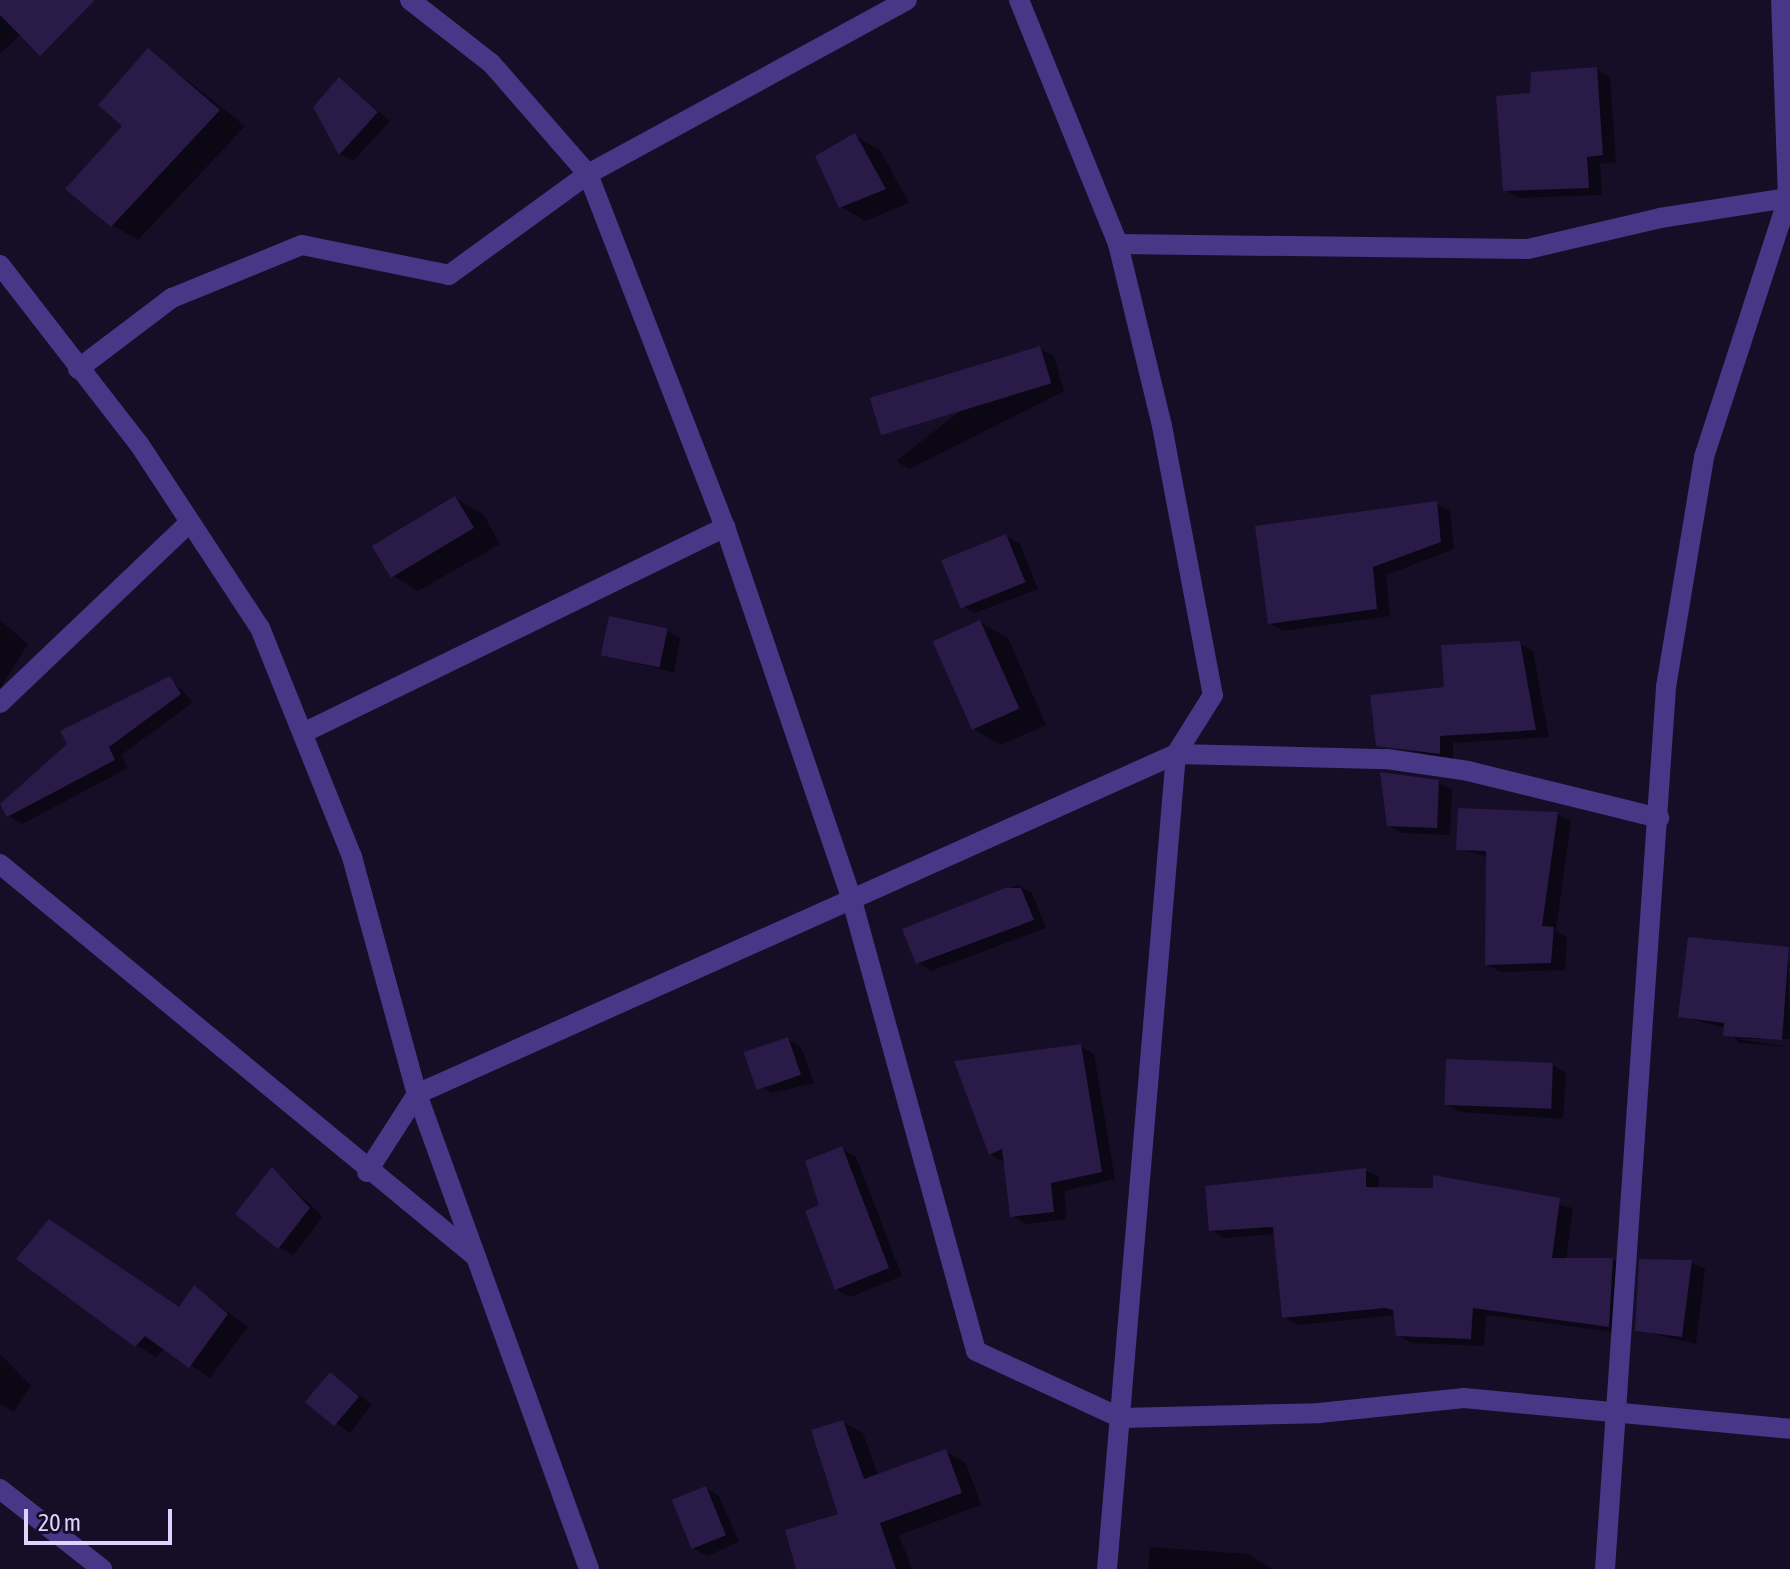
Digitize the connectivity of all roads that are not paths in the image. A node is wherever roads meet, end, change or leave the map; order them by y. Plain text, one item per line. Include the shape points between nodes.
1 (410, 0) edge
2 (907, 0) edge
3 (1019, 0) edge
4 (1781, 0) edge
5 (588, 174) junction
6 (1789, 208) edge
7 (1118, 244) junction
8 (0, 265) edge
9 (78, 369) junction
10 (190, 522) junction
11 (725, 527) junction
12 (0, 703) edge
13 (303, 733) junction
14 (1176, 754) junction
15 (1659, 818) junction
16 (0, 864) edge
17 (851, 897) junction
18 (417, 1094) junction
19 (367, 1172) junction
20 (476, 1257) junction
21 (1618, 1414) junction
22 (1121, 1418) junction
23 (1790, 1429) edge
24 (0, 1489) edge
25 (102, 1569) edge
26 (589, 1569) edge
27 (1107, 1569) edge
28 (1605, 1569) edge

1 - 5 street via 491,63
2 - 5 street
3 - 7 street
4 - 6 street
5 - 9 street via 449,275 302,245 172,298
5 - 11 street
6 - 7 street via 1528,249
6 - 15 street via 1704,457 1666,687
7 - 14 street via 1162,426 1213,695
8 - 9 street
9 - 10 street
10 - 12 street
10 - 13 street via 260,628
11 - 13 street
11 - 17 street
13 - 18 street via 352,857
14 - 15 street via 1387,759 1468,771
14 - 17 street
14 - 22 street
15 - 21 street
16 - 19 street
17 - 18 street
17 - 22 street via 976,1351
18 - 19 street
18 - 20 street
19 - 20 street
20 - 26 street
21 - 22 street via 1464,1398 1319,1413
21 - 23 street
21 - 28 street
22 - 27 street
24 - 25 street

